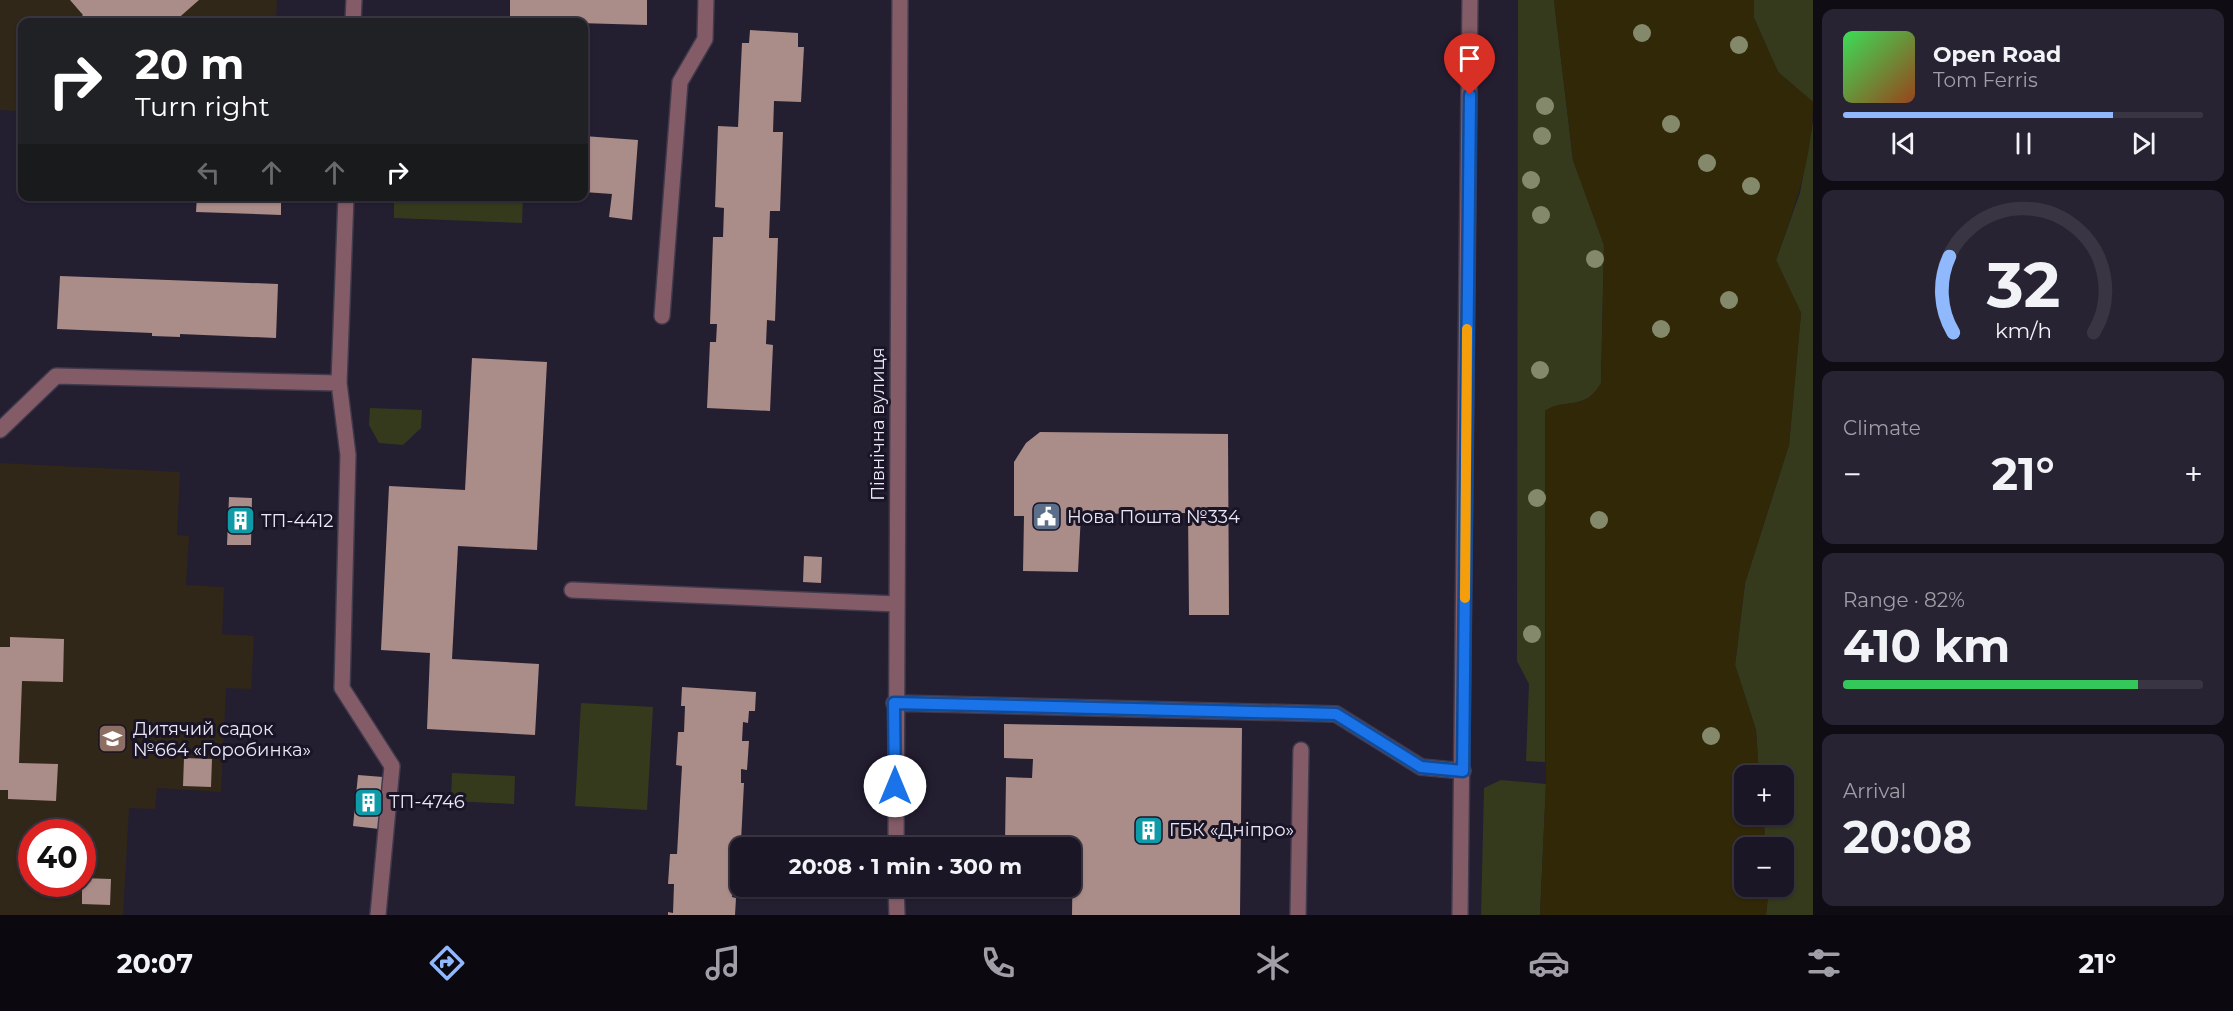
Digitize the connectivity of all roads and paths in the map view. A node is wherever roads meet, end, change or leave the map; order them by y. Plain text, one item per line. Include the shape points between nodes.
1 (354, 0) edge
2 (706, 0) edge
3 (892, 0) edge
4 (900, 0) edge
5 (1470, 0) edge
6 (353, 18) edge
7 (346, 201) edge
8 (662, 316) dead end
9 (339, 383) junction
10 (0, 430) edge
11 (573, 590) dead end
12 (897, 604) junction
13 (894, 703) junction
14 (1301, 750) dead end
15 (1463, 771) junction
16 (896, 837) edge
17 (896, 897) edge
18 (378, 915) edge
19 (897, 915) edge
20 (1298, 915) edge
21 (1460, 915) edge

1 - 6 street
2 - 8 street via 705,39 680,82
3 - 4 street
4 - 12 street, Північна вулиця
5 - 15 street
7 - 9 street
9 - 10 street via 56,376
9 - 18 street via 348,455 342,687 392,766
11 - 12 street
12 - 13 street, Північна вулиця
13 - 15 street via 1336,714 1421,767
13 - 16 street, Північна вулиця
14 - 20 street
15 - 21 street
17 - 19 street

